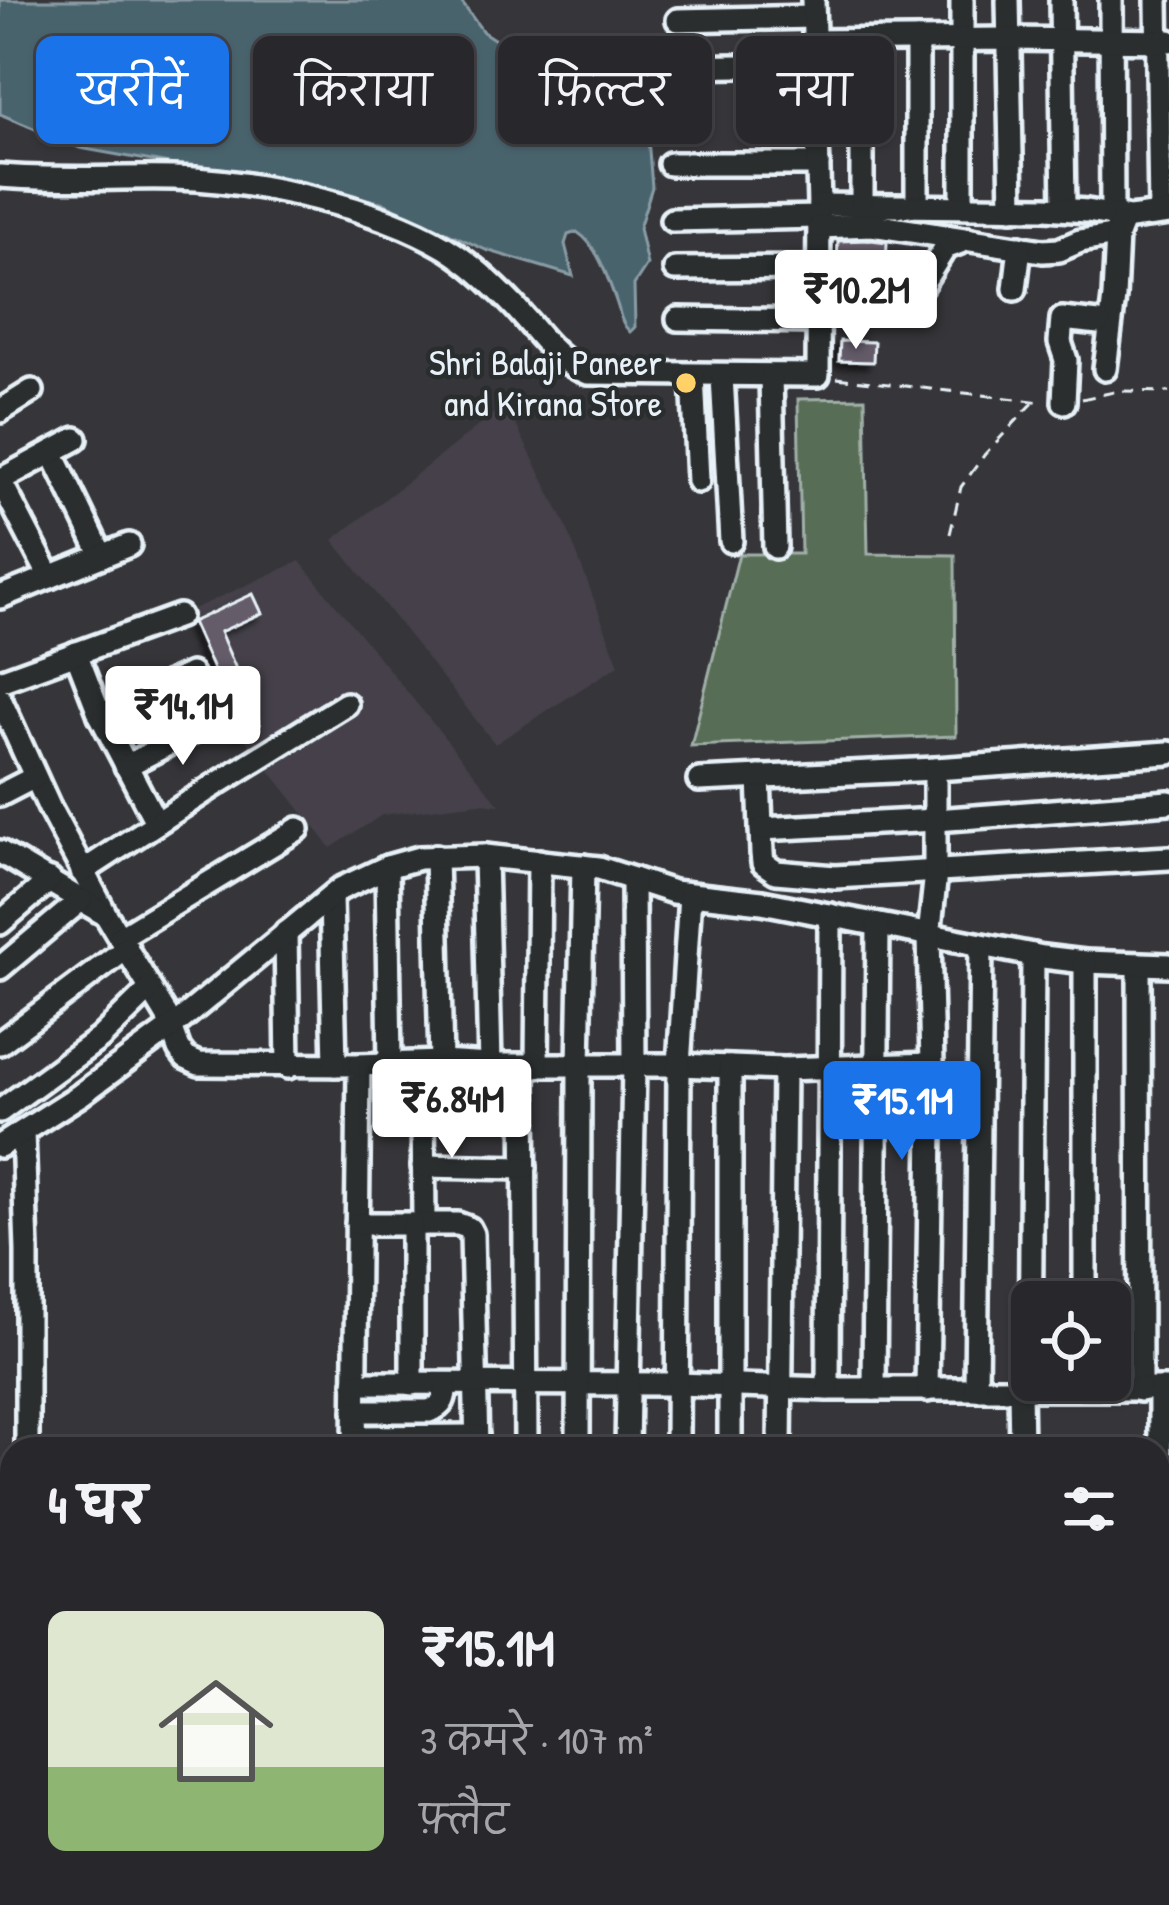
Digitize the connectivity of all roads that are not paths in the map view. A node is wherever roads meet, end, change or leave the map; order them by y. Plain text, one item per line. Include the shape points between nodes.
1 (962, 0) edge
2 (1009, 0) edge
3 (1061, 0) edge
4 (1111, 0) edge
5 (1157, 0) edge
6 (813, 9) edge
7 (678, 20) dead end
8 (1009, 39) junction
9 (1060, 39) junction
10 (894, 40) edge
11 (917, 40) junction
12 (962, 40) junction
13 (1111, 41) junction
14 (1163, 41) edge
15 (817, 144) edge
16 (862, 144) edge
17 (670, 164) dead end
18 (818, 164) junction
19 (0, 176) edge
20 (862, 205) junction
21 (917, 205) junction
22 (962, 206) junction
23 (1012, 208) junction
24 (1064, 209) junction
25 (1165, 213) edge
26 (819, 216) junction
27 (672, 220) dead end
28 (1120, 223) junction
29 (968, 239) junction
30 (1020, 248) junction
31 (674, 269) dead end
32 (819, 273) junction
33 (1015, 290) dead end
34 (679, 319) dead end
35 (820, 321) junction
36 (1100, 323) dead end
37 (1105, 368) dead end
38 (693, 375) junction
39 (722, 376) junction
40 (771, 376) junction
41 (32, 391) dead end
42 (1064, 401) road end
43 (0, 411) edge
44 (76, 439) dead end
45 (52, 452) junction
46 (698, 481) dead end
47 (730, 541) dead end
48 (129, 545) dead end
49 (775, 547) dead end
50 (102, 556) junction
51 (50, 577) junction
52 (0, 597) edge
53 (179, 616) dead end
54 (76, 653) junction
55 (191, 674) dead end
56 (0, 681) edge
57 (0, 700) edge
58 (346, 704) dead end
59 (100, 715) junction
60 (215, 720) dead end
61 (7, 736) edge
62 (1169, 753) edge
63 (126, 766) junction
64 (935, 769) junction
65 (35, 777) junction
66 (759, 778) junction
67 (699, 780) dead end
68 (0, 794) edge
69 (1169, 802) edge
70 (936, 820) junction
71 (155, 823) junction
72 (298, 829) dead end
73 (761, 829) junction
74 (0, 852) edge
75 (436, 856) junction
76 (485, 856) junction
77 (1169, 858) edge
78 (539, 861) junction
79 (583, 866) junction
80 (387, 867) junction
81 (935, 871) junction
82 (82, 872) junction
83 (633, 879) junction
84 (50, 880) junction
85 (690, 895) junction
86 (331, 898) junction
87 (82, 900) junction
88 (106, 915) junction
89 (830, 915) junction
90 (0, 923) edge
91 (878, 925) junction
92 (929, 931) junction
93 (286, 932) junction
94 (123, 942) junction
95 (981, 945) junction
96 (1033, 955) junction
97 (1085, 962) junction
98 (1139, 964) junction
99 (1169, 964) edge
100 (0, 968) edge
101 (161, 1009) junction
102 (0, 1043) edge
103 (441, 1062) junction
104 (390, 1064) junction
105 (932, 1064) junction
106 (347, 1065) junction
107 (490, 1065) junction
108 (679, 1065) junction
109 (878, 1065) junction
110 (288, 1066) junction
111 (531, 1066) junction
112 (579, 1066) junction
113 (634, 1066) junction
114 (730, 1067) junction
115 (827, 1068) junction
116 (784, 1069) junction
117 (423, 1098) dead end
118 (4, 1100) edge
119 (23, 1132) junction
120 (0, 1147) edge
121 (424, 1166) junction
122 (525, 1168) junction
123 (357, 1224) junction
124 (418, 1224) junction
125 (1027, 1281) edge
126 (1085, 1281) edge
127 (355, 1383) junction
128 (412, 1384) junction
129 (446, 1384) junction
130 (525, 1384) junction
131 (578, 1384) junction
132 (627, 1384) junction
133 (676, 1384) junction
134 (475, 1385) junction
135 (730, 1386) junction
136 (779, 1388) junction
137 (828, 1389) junction
138 (874, 1389) junction
139 (1011, 1389) edge
140 (927, 1390) junction
141 (976, 1390) junction
142 (1156, 1390) edge
143 (1024, 1401) edge
144 (356, 1412) junction
145 (27, 1437) edge
146 (355, 1437) edge
147 (477, 1437) edge
148 (526, 1437) edge
149 (578, 1437) edge
150 (627, 1437) edge
151 (677, 1437) edge
152 (730, 1437) edge
153 (780, 1437) edge
154 (1022, 1437) edge
155 (1156, 1437) edge

1 - 12 street
2 - 8 street
3 - 9 street
4 - 13 street
5 - 14 street
6 - 7 street
8 - 9 street
8 - 12 street
8 - 23 street
9 - 13 street
9 - 24 street
10 - 11 street
11 - 12 street
11 - 21 street
12 - 22 street
13 - 14 street
13 - 28 street
14 - 25 street
15 - 18 street
16 - 20 street
17 - 18 street
18 - 26 street
19 - 38 street via 223,181 338,205 445,247 481,273 569,366
20 - 21 street
20 - 26 street
21 - 22 street
22 - 23 street
23 - 24 street
24 - 28 street
25 - 28 street
26 - 27 street
26 - 29 street
26 - 32 street
28 - 30 street via 1052,251
28 - 37 street
29 - 30 street
29 - 32 street via 945,248 921,286
30 - 33 street
31 - 32 street
32 - 35 street
34 - 35 street
35 - 40 street via 818,375
36 - 42 street via 1062,319
38 - 39 street
38 - 46 street
39 - 40 street
39 - 47 street
40 - 49 street
41 - 43 street
44 - 45 street
45 - 50 street
45 - 51 street via 0,480
48 - 50 street
50 - 51 street
51 - 52 street
53 - 54 street
54 - 56 street
54 - 59 street
55 - 59 street
57 - 61 street
58 - 71 street
59 - 63 street
60 - 63 street
61 - 65 street
62 - 64 street
63 - 71 street
64 - 66 street
64 - 70 street
65 - 68 street
65 - 82 street
66 - 67 street
66 - 73 street
69 - 70 street
70 - 73 street
70 - 81 street
71 - 82 street
72 - 94 street
73 - 81 street via 764,863 776,872
74 - 84 street
75 - 76 street
75 - 80 street
75 - 103 street
76 - 78 street
76 - 107 street
77 - 81 street
78 - 79 street
78 - 111 street
79 - 83 street
79 - 112 street
80 - 86 street
80 - 104 street
81 - 92 street
82 - 88 street
83 - 85 street
83 - 113 street
84 - 87 street
84 - 90 street
85 - 89 street
85 - 108 street
86 - 93 street
86 - 106 street
87 - 88 street
87 - 100 street
88 - 94 street
89 - 91 street
89 - 115 street
91 - 92 street
91 - 109 street
92 - 95 street
92 - 105 street
93 - 101 street
93 - 110 street
94 - 101 street
94 - 102 street
95 - 96 street
95 - 141 street
96 - 97 street
96 - 125 street
97 - 98 street
97 - 126 street
98 - 99 street
98 - 142 street
101 - 110 street via 186,1058
101 - 118 street
101 - 119 street via 80,1096
103 - 104 street
103 - 107 street
104 - 106 street
105 - 109 street
105 - 140 street
106 - 110 street
106 - 123 street
107 - 111 street
108 - 113 street
108 - 114 street
108 - 133 street
109 - 115 street
109 - 138 street
111 - 112 street
111 - 122 street
112 - 113 street
112 - 131 street
113 - 132 street
114 - 116 street
114 - 135 street
115 - 116 street
115 - 137 street
116 - 136 street
117 - 121 street
119 - 120 street
119 - 145 street
121 - 122 street
121 - 124 street
122 - 130 street
123 - 124 street
123 - 127 street
124 - 128 street
124 - 134 street via 465,1224 472,1234
127 - 128 street
127 - 144 street
128 - 129 street
129 - 134 street
129 - 144 street via 445,1399 429,1411
130 - 131 street
130 - 134 street
130 - 148 street
131 - 132 street
131 - 149 street
132 - 133 street
132 - 150 street
133 - 135 street
133 - 151 street
134 - 147 street
135 - 136 street
135 - 152 street
136 - 137 street
136 - 153 street
137 - 138 street
138 - 140 street
139 - 141 street
140 - 141 street
142 - 155 street
143 - 154 street
144 - 146 street

